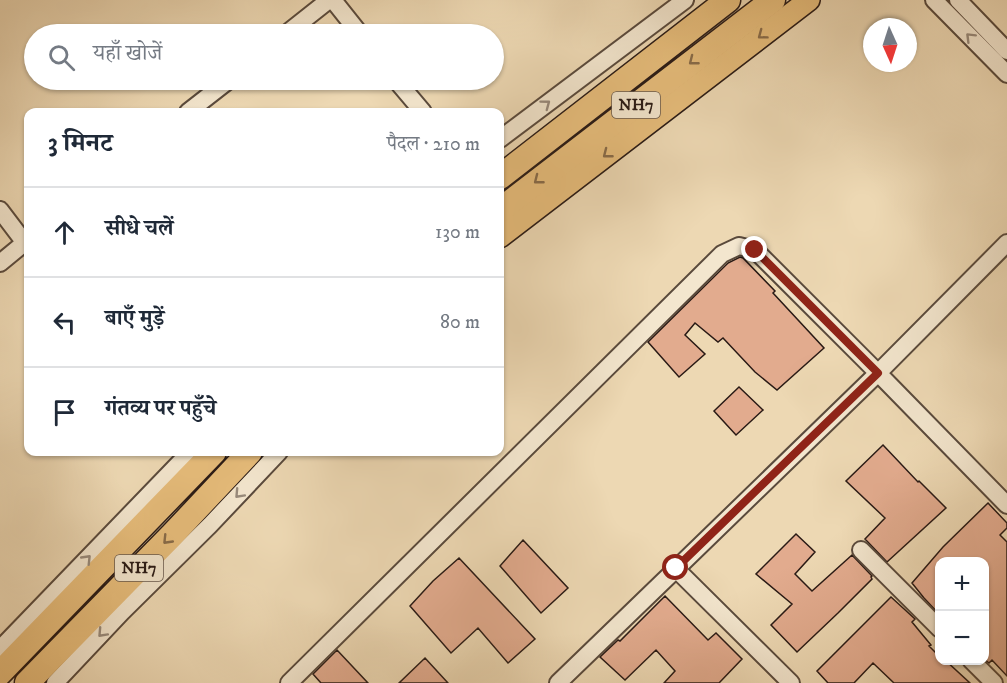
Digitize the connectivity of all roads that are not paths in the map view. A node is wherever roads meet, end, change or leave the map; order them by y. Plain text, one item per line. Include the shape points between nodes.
1 (331, 0) edge
2 (686, 0) edge
3 (728, 0) edge
4 (773, 0) edge
5 (809, 0) edge
6 (934, 0) edge
7 (958, 0) edge
8 (299, 24) edge
9 (351, 24) edge
10 (1007, 51) edge
11 (1007, 74) edge
12 (216, 90) edge
13 (404, 90) edge
14 (193, 108) edge
15 (420, 108) edge
16 (504, 135) edge
17 (504, 174) edge
18 (504, 207) edge
19 (0, 210) edge
20 (504, 234) edge
21 (24, 238) edge
22 (1007, 243) edge
23 (24, 244) edge
24 (0, 263) edge
25 (878, 373) junction
26 (186, 456) edge
27 (210, 456) edge
28 (246, 456) edge
29 (275, 456) edge
30 (1007, 505) edge
31 (861, 550) dead end
32 (676, 568) junction
33 (935, 624) edge
34 (0, 649) edge
35 (976, 665) edge
36 (0, 673) edge
37 (568, 680) edge
38 (27, 683) edge
39 (55, 683) edge
40 (289, 683) edge
41 (791, 683) edge
42 (994, 683) edge

1 - 8 street
1 - 9 street
16 -> 2 street
3 - 17 highway, NH7
4 -> 18 highway, NH7
5 -> 20 main road
11 -> 6 street
7 - 10 street
12 - 14 street
13 - 15 street
19 - 21 street
22 - 25 street
23 - 24 street
25 - 30 street
25 - 32 street
25 - 40 street via 755,250 739,246 722,254
34 -> 26 street
27 - 36 highway, NH7
28 -> 38 highway, NH7
29 -> 39 street
31 - 33 street
32 - 37 street
32 - 41 street
35 - 42 street

